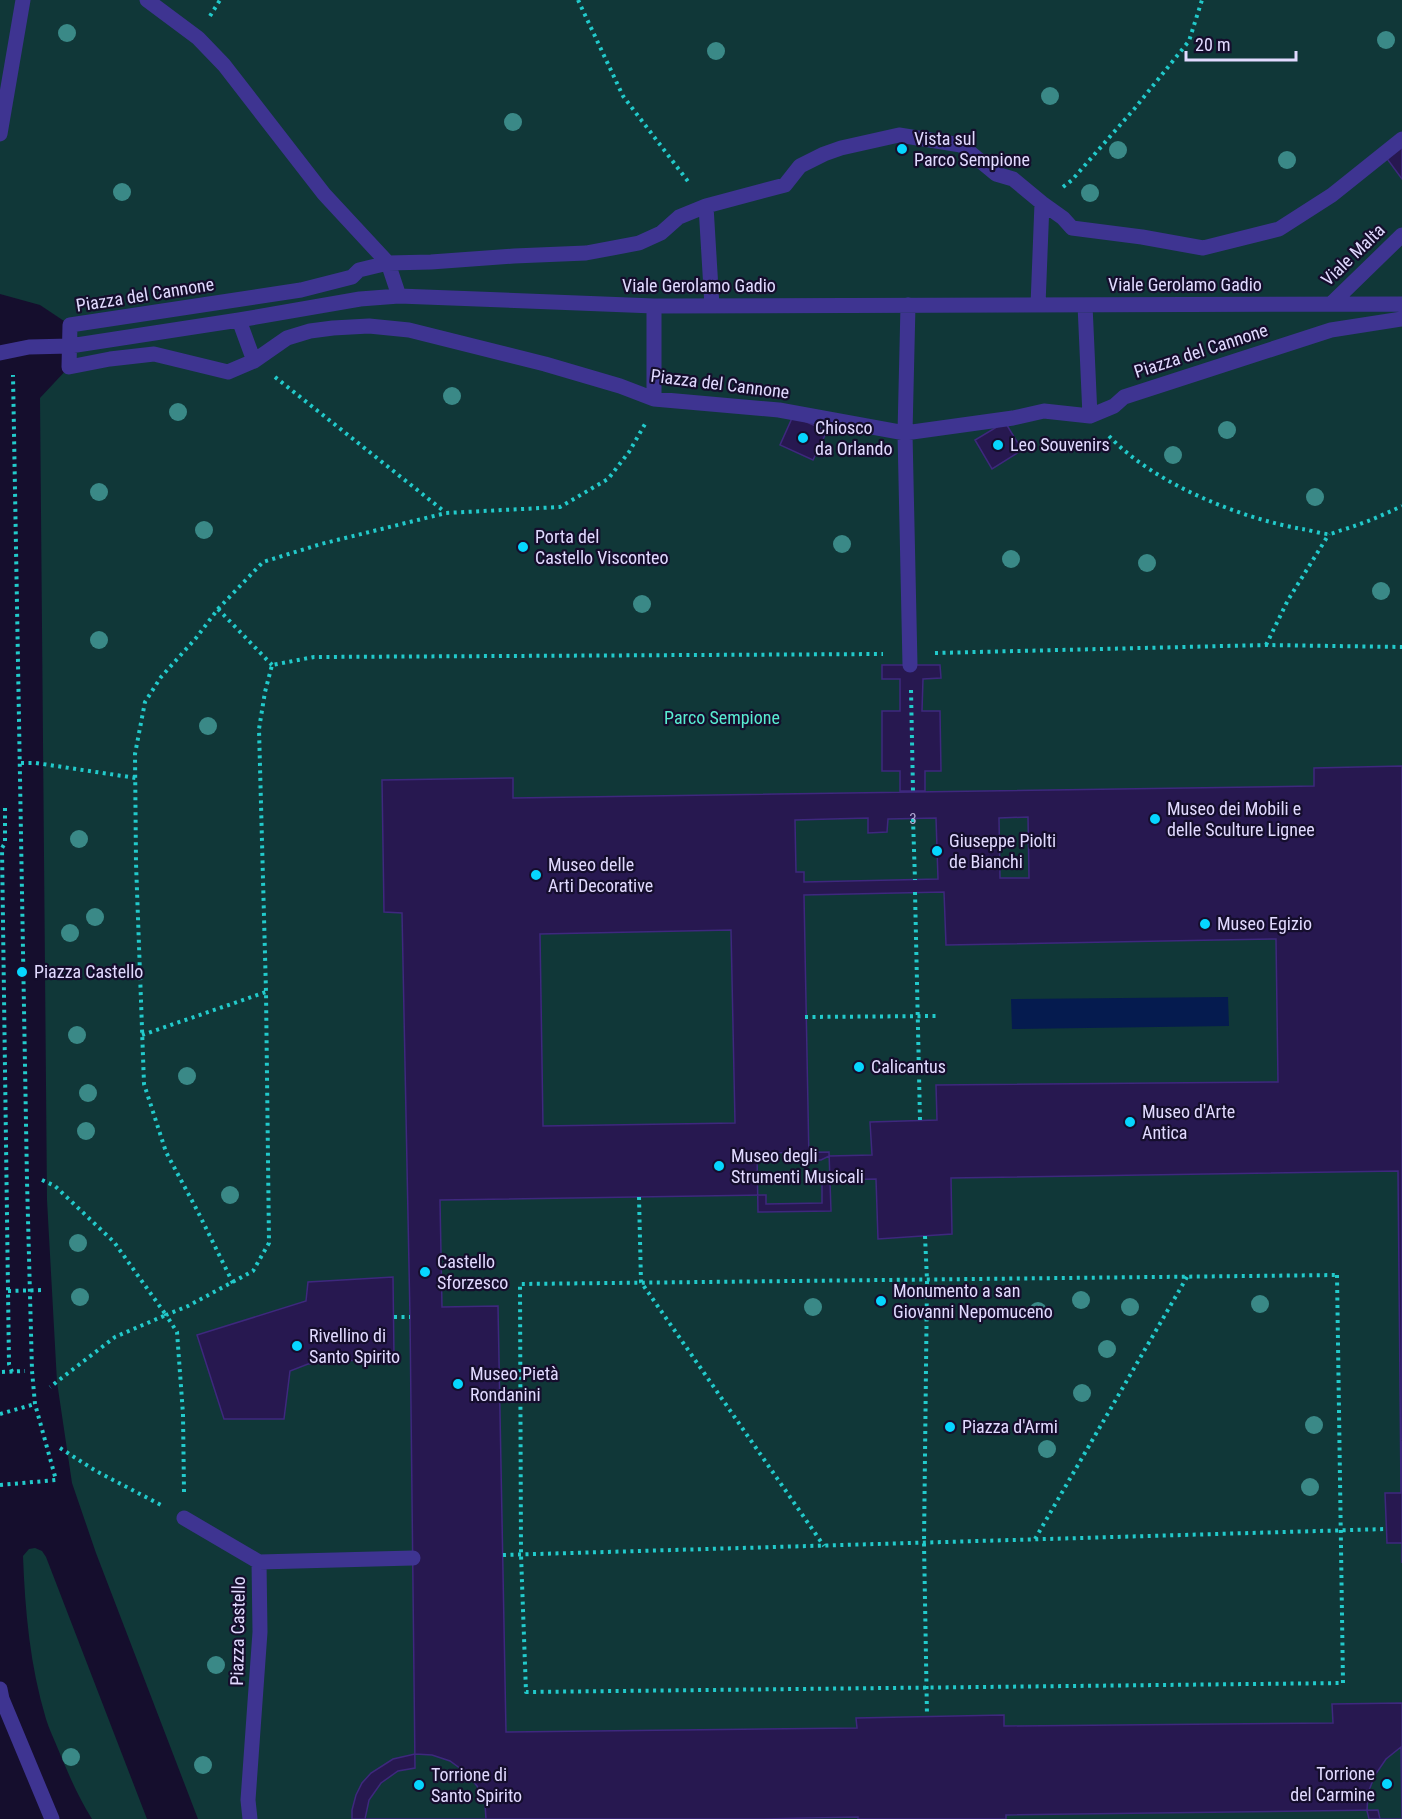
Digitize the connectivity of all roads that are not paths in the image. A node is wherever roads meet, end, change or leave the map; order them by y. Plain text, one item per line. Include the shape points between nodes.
1 (23, 0) edge
2 (147, 0) edge
3 (0, 134) edge
4 (1402, 139) edge
5 (1042, 203) junction
6 (706, 206) junction
7 (1402, 235) edge
8 (388, 263) junction
9 (399, 296) junction
10 (1331, 304) junction
11 (1402, 304) edge
12 (908, 305) junction
13 (1038, 305) junction
14 (1085, 305) junction
15 (654, 306) junction
16 (712, 306) junction
17 (1402, 319) edge
18 (239, 320) junction
19 (70, 346) junction
20 (0, 353) edge
21 (254, 361) junction
22 (654, 399) junction
23 (1090, 416) junction
24 (905, 432) junction
25 (910, 659) road end
26 (184, 1518) road end
27 (413, 1558) dead end
28 (259, 1562) junction
29 (0, 1689) edge
30 (52, 1819) edge
31 (250, 1819) edge

1 - 3 street
2 - 8 street via 198,38 224,65 324,194
4 - 5 street, Piazza del Cannone via 1332,195 1279,229 1203,248 1072,228
5 - 6 street, Piazza del Cannone via 1013,179 996,174 961,145 899,135 824,154 800,166 785,185
5 - 13 street
6 - 8 street, Piazza del Cannone via 679,217 661,233 639,243 586,253
6 - 16 street
7 - 10 street, Viale Malta
8 - 9 street
8 - 19 street, Piazza del Cannone via 301,290 70,325
9 - 15 street, Viale Gerolamo Gadio
9 - 18 street, Viale Gerolamo Gadio
10 - 11 street, Viale Gerolamo Gadio
10 - 14 street, Viale Gerolamo Gadio
12 - 13 street, Viale Gerolamo Gadio
12 - 16 street, Viale Gerolamo Gadio
12 - 24 street
13 - 14 street, Viale Gerolamo Gadio
14 - 23 street
15 - 16 street, Viale Gerolamo Gadio
15 - 22 street
17 - 23 street, Piazza del Cannone via 1331,330 1124,397
18 - 19 street, Viale Gerolamo Gadio
18 - 21 street
19 - 20 street, Viale Gerolamo Gadio via 29,347
19 - 21 street, Piazza del Cannone via 69,367 154,354 228,372
21 - 22 street, Piazza del Cannone via 287,338 310,331 369,326 409,330 545,364
22 - 24 street, Piazza del Cannone via 779,410
23 - 24 street, Piazza del Cannone via 1044,411
24 - 25 street
26 - 28 street
27 - 28 street, Piazza Castello
28 - 31 street, Piazza Castello via 260,1632 248,1800
29 - 30 street

